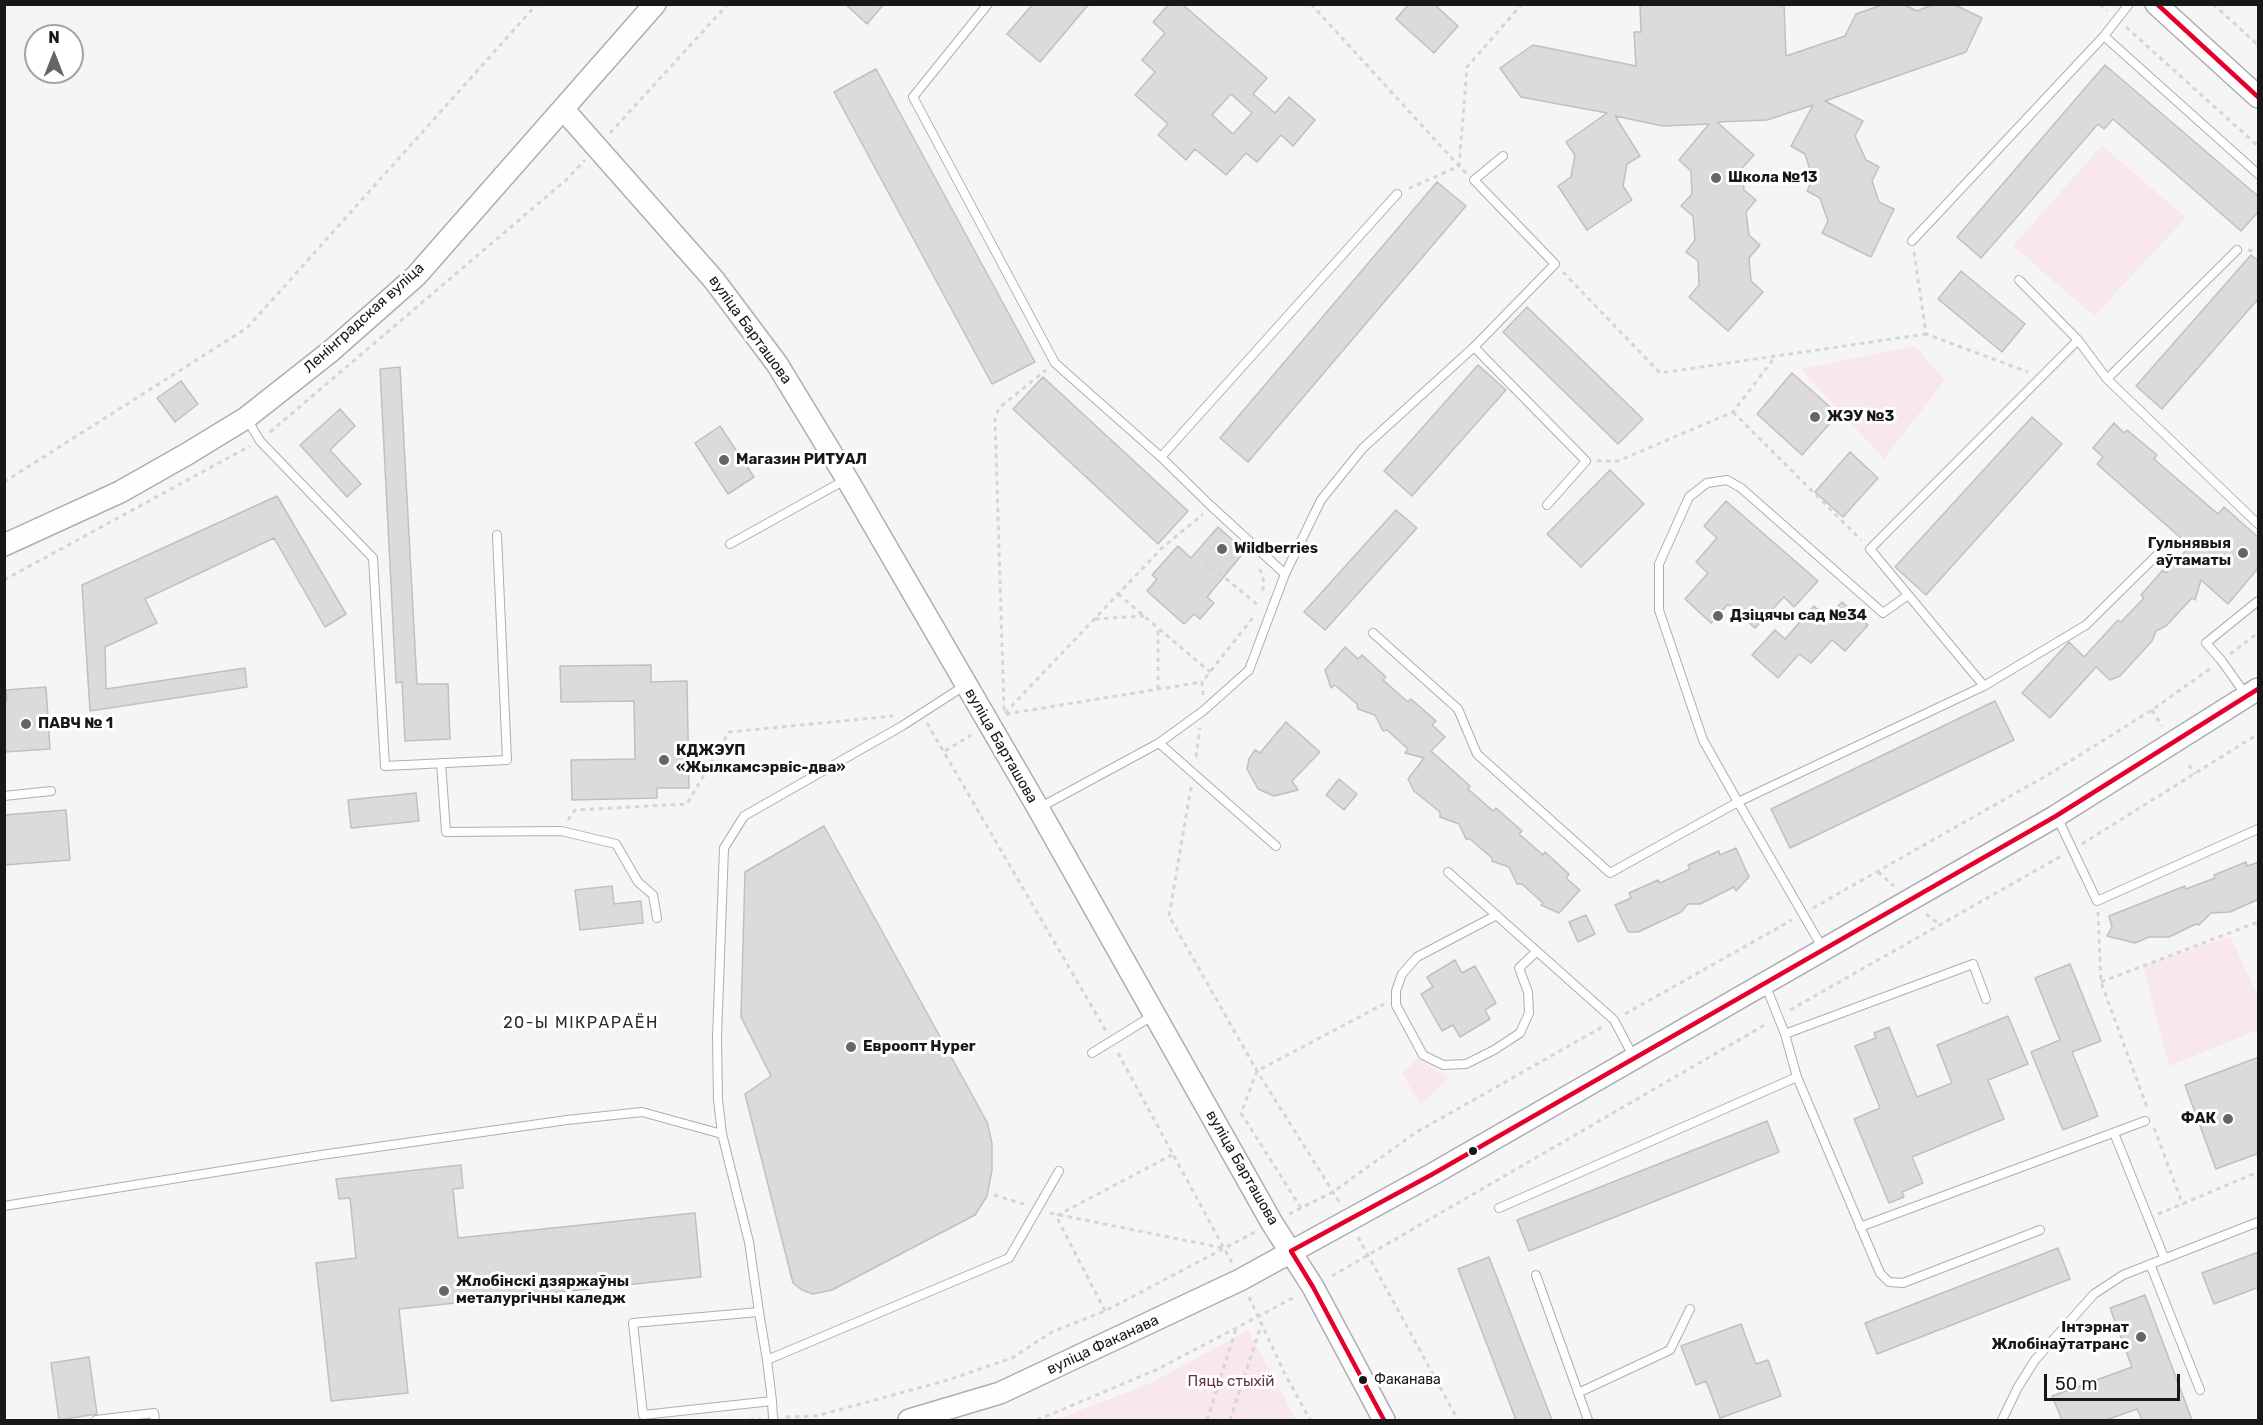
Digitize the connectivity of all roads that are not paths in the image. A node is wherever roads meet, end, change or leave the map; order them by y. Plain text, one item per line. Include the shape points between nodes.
1 (655, 4) edge
2 (988, 4) edge
3 (2129, 4) edge
4 (2156, 4) edge
5 (2104, 36) junction
6 (2259, 97) edge
7 (563, 109) junction
8 (1503, 156) dead end
9 (2259, 174) edge
10 (1397, 194) road end
11 (1912, 241) road end
12 (2237, 250) dead end
13 (2019, 280) dead end
14 (2078, 340) junction
15 (1474, 347) junction
16 (2107, 379) junction
17 (246, 417) junction
18 (1161, 457) junction
19 (847, 479) junction
20 (1547, 505) dead end
21 (2259, 524) edge
22 (497, 535) dead end
23 (730, 544) dead end
24 (4, 545) edge
25 (2162, 550) dead end
26 (1286, 574) junction
27 (1908, 595) junction
28 (2259, 601) edge
29 (1373, 633) dead end
30 (965, 685) junction
31 (1984, 686) junction
32 (2253, 693) edge
33 (1159, 743) junction
34 (441, 763) junction
35 (51, 791) dead end
36 (4, 796) edge
37 (1738, 802) junction
38 (1038, 808) junction
39 (2056, 816) junction
40 (2259, 829) edge
41 (1276, 846) dead end
42 (1448, 872) dead end
43 (1495, 916) junction
44 (657, 918) dead end
45 (1823, 949) junction
46 (1536, 952) junction
47 (1764, 982) junction
48 (1986, 999) dead end
49 (1155, 1014) junction
50 (1785, 1034) junction
51 (1092, 1053) dead end
52 (1633, 1057) junction
53 (1797, 1077) junction
54 (2145, 1120) dead end
55 (2114, 1133) junction
56 (722, 1134) junction
57 (1059, 1171) dead end
58 (4, 1206) edge
59 (1499, 1208) dead end
60 (2259, 1222) edge
61 (1860, 1227) junction
62 (2040, 1230) dead end
63 (1291, 1251) junction
64 (2164, 1257) junction
65 (2150, 1264) junction
66 (1536, 1275) dead end
67 (1690, 1309) dead end
68 (759, 1312) junction
69 (767, 1360) junction
70 (2200, 1390) dead end
71 (1578, 1393) junction
72 (772, 1401) junction
73 (773, 1419) edge
74 (96, 1420) edge
75 (155, 1420) edge
76 (909, 1420) edge
77 (1384, 1420) edge
78 (1588, 1420) edge
79 (2002, 1420) edge

1 - 7 main road, Ленінградская вуліца
2 - 18 lane via 913,97 1055,363
3 - 5 lane
4 - 6 main road
5 - 9 lane
5 - 11 lane
7 - 17 main road, Ленінградская вуліца via 416,276 331,351
7 - 19 main road, вуліца Барташова via 728,298 777,364
8 - 15 lane via 1474,180 1555,264
10 - 18 lane
12 - 16 lane
13 - 14 lane
14 - 16 lane
14 - 27 lane via 1870,549
15 - 20 lane via 1586,461
15 - 26 lane via 1363,448 1321,500
16 - 21 lane
17 - 24 main road, Ленінградская вуліца via 120,492
17 - 34 lane via 260,441 373,558 385,766
18 - 26 lane
19 - 23 lane
19 - 30 main road, вуліца Барташова
22 - 34 lane via 507,760
25 - 31 lane via 2086,625
26 - 33 lane via 1249,670
27 - 31 lane
27 - 37 lane via 1883,613 1727,480 1707,483 1689,497 1659,564 1659,610 1703,740
28 - 32 lane via 2205,643
29 - 37 lane via 1458,709 1477,754 1610,873
30 - 38 main road, вуліца Барташова
30 - 56 lane via 744,816 724,848 717,1037
31 - 37 lane
32 - 39 main road, вуліца Факанава
33 - 38 lane
33 - 41 lane
34 - 44 lane via 446,832 561,831 616,844 638,882 653,895
35 - 36 lane
37 - 45 lane
38 - 49 main road, вуліца Барташова
39 - 40 lane via 2097,901
39 - 45 main road, вуліца Факанава
42 - 43 lane
43 - 46 lane
43 - 46 lane via 1417,957 1402,974 1396,1005 1423,1055 1443,1065 1466,1064 1520,1033 1529,1013 1528,992 1519,968
45 - 47 main road, вуліца Факанава
46 - 52 lane via 1614,1020
47 - 50 lane
47 - 52 main road, вуліца Факанава
48 - 50 lane via 1972,964
49 - 51 lane
49 - 63 main road, вуліца Барташова
50 - 53 lane
52 - 63 main road, вуліца Факанава
53 - 59 lane
53 - 61 lane
54 - 55 lane
55 - 61 lane
55 - 64 lane
56 - 58 lane via 642,1112 632,1113 321,1155
56 - 68 lane via 749,1242
57 - 69 lane via 1009,1258
60 - 64 lane
61 - 62 lane via 1880,1273 1889,1282 1903,1283
63 - 76 main road, вуліца Факанава via 1240,1280 1000,1393
63 - 77 main road, вуліца Барташова
64 - 65 lane
65 - 70 lane
65 - 79 lane via 2123,1275 2094,1294 2035,1360
66 - 71 lane
67 - 71 lane via 1670,1350
68 - 69 lane
68 - 72 lane via 633,1323 643,1414
69 - 72 lane
71 - 78 lane
72 - 73 lane
74 - 75 lane via 154,1413

